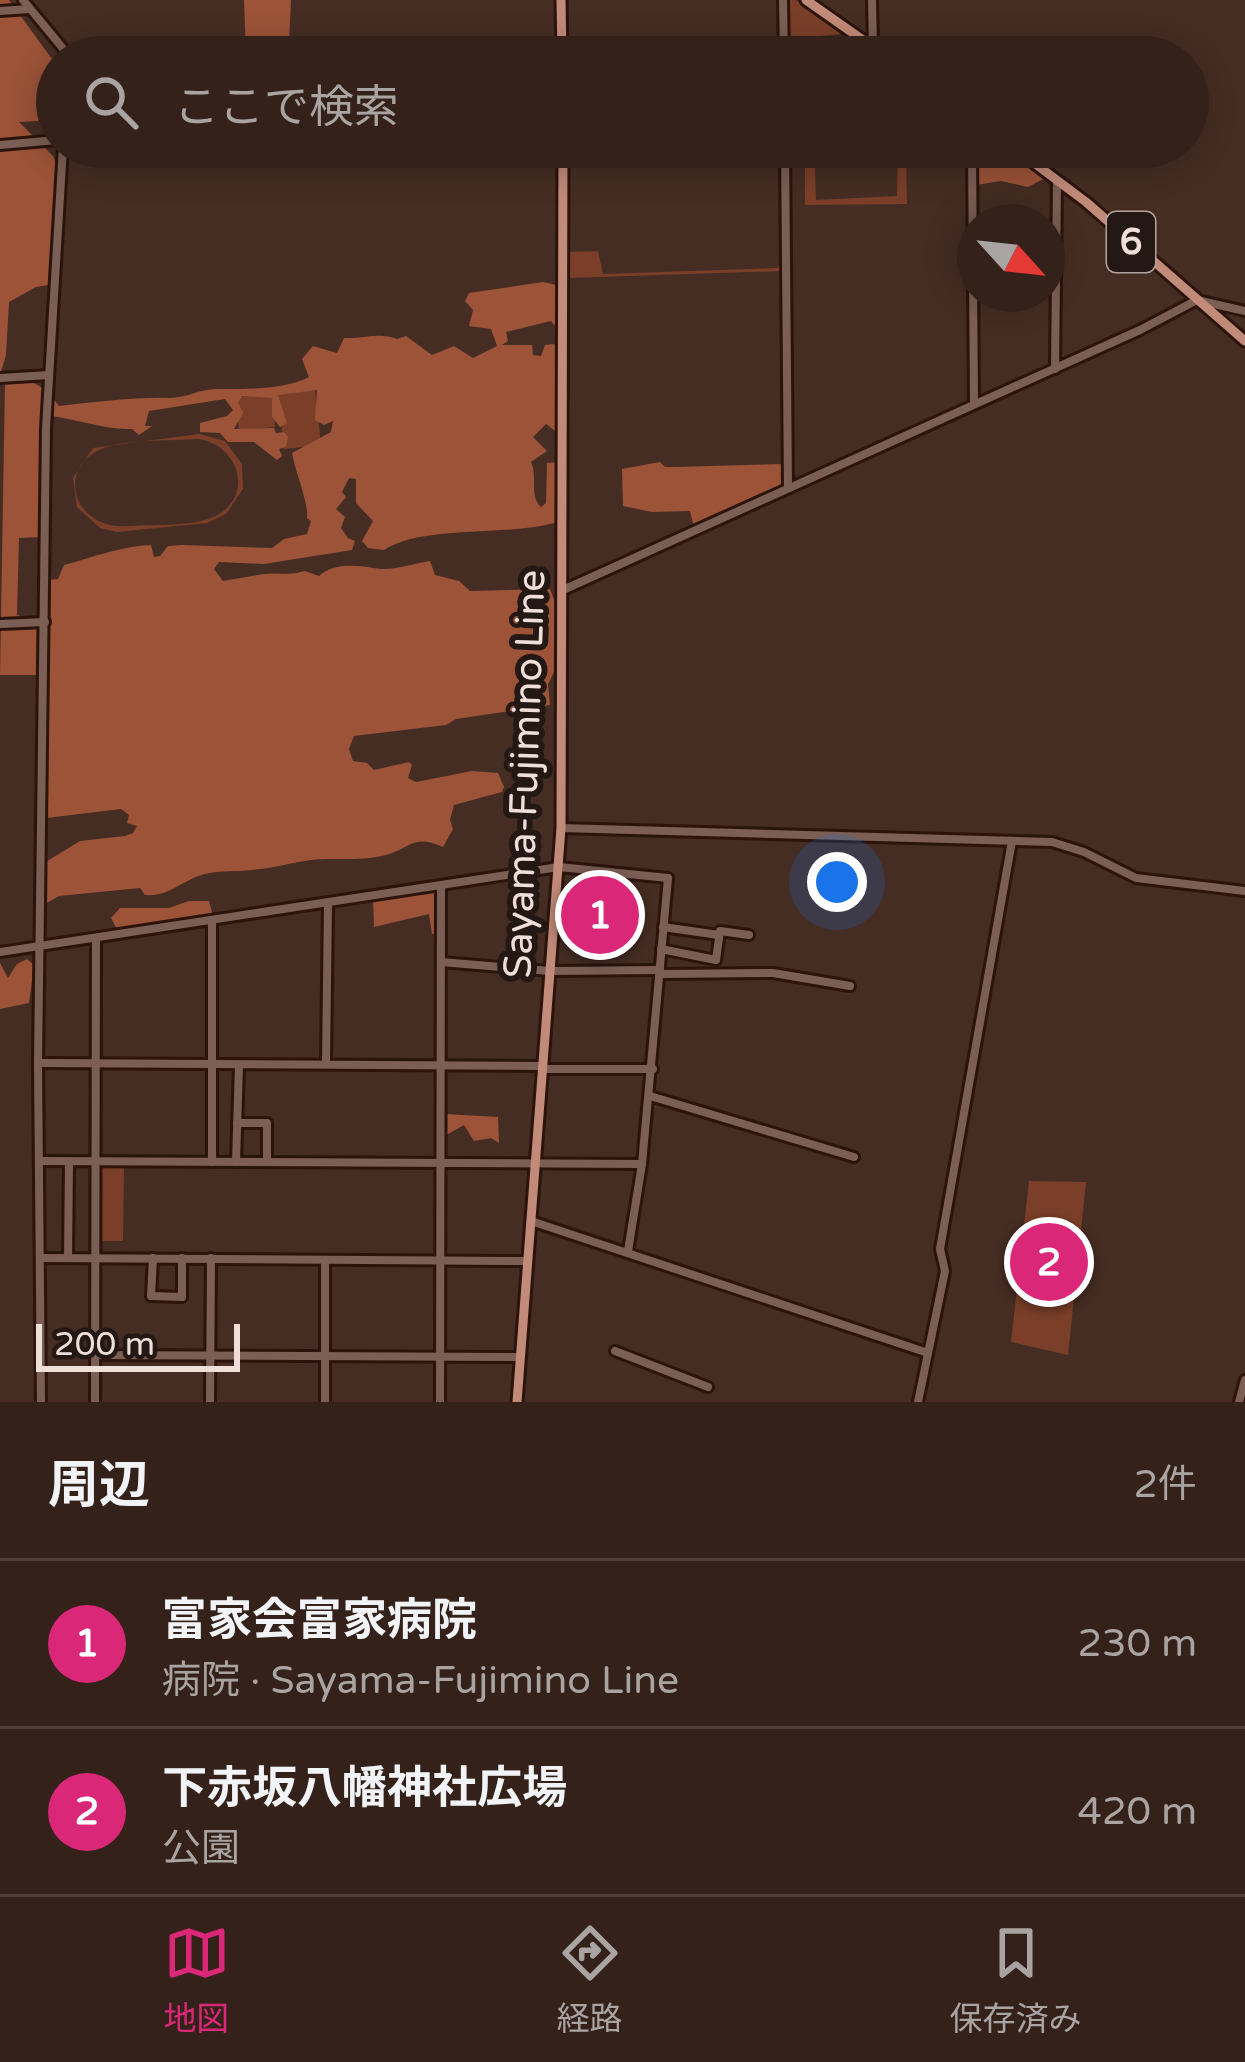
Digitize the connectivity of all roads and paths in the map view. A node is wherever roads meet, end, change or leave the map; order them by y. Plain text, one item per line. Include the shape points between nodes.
1 (22, 0) edge
2 (562, 0) edge
3 (783, 0) edge
4 (806, 0) edge
5 (872, 0) edge
6 (31, 9) junction
7 (0, 11) edge
8 (53, 36) edge
9 (562, 36) edge
10 (784, 36) edge
11 (857, 36) edge
12 (874, 36) edge
13 (36, 144) edge
14 (0, 145) edge
15 (59, 168) edge
16 (563, 168) edge
17 (784, 168) edge
18 (972, 168) edge
19 (1042, 168) edge
20 (1057, 179) junction
21 (1197, 300) junction
22 (1245, 311) edge
23 (1245, 341) edge
24 (1055, 369) junction
25 (49, 375) junction
26 (0, 378) edge
27 (974, 405) junction
28 (788, 488) junction
29 (563, 590) junction
30 (45, 622) junction
31 (0, 624) edge
32 (561, 828) junction
33 (1012, 841) junction
34 (559, 868) junction
35 (441, 886) junction
36 (1245, 890) edge
37 (328, 903) junction
38 (212, 921) junction
39 (663, 928) junction
40 (719, 935) junction
41 (749, 935) dead end
42 (96, 938) junction
43 (40, 947) junction
44 (662, 949) junction
45 (0, 952) edge
46 (716, 960) junction
47 (441, 962) junction
48 (550, 971) junction
49 (660, 972) junction
50 (715, 973) junction
51 (850, 986) dead end
52 (38, 1063) junction
53 (96, 1064) junction
54 (326, 1064) junction
55 (212, 1065) junction
56 (239, 1065) junction
57 (441, 1065) junction
58 (542, 1068) junction
59 (653, 1070) junction
60 (650, 1096) junction
61 (237, 1123) junction
62 (854, 1157) dead end
63 (39, 1161) junction
64 (96, 1161) junction
65 (69, 1162) junction
66 (212, 1162) junction
67 (236, 1162) junction
68 (267, 1162) junction
69 (440, 1163) junction
70 (534, 1164) junction
71 (642, 1164) junction
72 (529, 1220) junction
73 (628, 1251) junction
74 (40, 1258) junction
75 (68, 1258) junction
76 (96, 1258) junction
77 (153, 1258) junction
78 (182, 1258) junction
79 (212, 1258) junction
80 (440, 1259) junction
81 (325, 1260) junction
82 (525, 1261) junction
83 (615, 1351) dead end
84 (928, 1353) junction
85 (95, 1355) junction
86 (210, 1355) junction
87 (326, 1356) junction
88 (440, 1357) junction
89 (520, 1357) junction
90 (1245, 1380) edge
91 (708, 1388) dead end
92 (521, 1400) edge
93 (41, 1402) edge
94 (95, 1402) edge
95 (210, 1402) edge
96 (326, 1402) edge
97 (440, 1402) edge
98 (918, 1402) edge
99 (1239, 1402) edge

1 - 6 street
2 - 9 main road
3 - 10 street
4 - 11 main road
5 - 12 street
6 - 7 street
6 - 8 street
13 - 14 street
15 - 25 street
16 - 29 main road, Sayama-Fujimino Line
17 - 28 street
18 - 27 street
19 - 20 main road, 6
20 - 21 main road, 6
20 - 24 street
21 - 22 street
21 - 23 main road, 6
21 - 24 street
24 - 27 street
25 - 26 street
25 - 30 street
27 - 28 street
28 - 29 street
29 - 32 main road, Sayama-Fujimino Line
30 - 31 street
30 - 43 street
32 - 33 street
32 - 34 main road, Sayama-Fujimino Line
33 - 36 street via 1069,846 1136,878
33 - 84 street
34 - 35 street
34 - 39 street via 668,878
34 - 48 main road, Sayama-Fujimino Line
35 - 37 street
35 - 47 street
37 - 38 street
37 - 54 street
38 - 42 street
38 - 55 street
39 - 40 street
39 - 44 street
40 - 41 street
40 - 46 street
42 - 43 street
42 - 53 street
43 - 45 street
43 - 52 street
44 - 46 street
44 - 49 street
46 - 50 street
47 - 48 street
47 - 57 street
48 - 49 street
48 - 58 main road, Sayama-Fujimino Line
49 - 50 street
49 - 59 street
50 - 51 street
52 - 53 street
52 - 63 street
53 - 55 street
53 - 64 street
54 - 56 street
54 - 57 street
55 - 56 street
55 - 66 street
56 - 61 street
57 - 58 street
57 - 69 street
58 - 59 street
58 - 70 main road, Sayama-Fujimino Line
59 - 60 street
60 - 62 street
60 - 71 street
61 - 67 street
61 - 68 street via 267,1123
63 - 65 street
63 - 74 street
64 - 65 street
64 - 66 street
64 - 76 street
65 - 75 street
66 - 67 street
67 - 68 street
68 - 69 street
69 - 70 street
69 - 80 street
70 - 71 street
70 - 72 main road, Sayama-Fujimino Line
71 - 73 street
72 - 73 street
72 - 82 main road, Sayama-Fujimino Line
73 - 84 street
74 - 75 street
74 - 93 street
75 - 76 street
76 - 77 street
76 - 85 street
77 - 78 street
77 - 78 street via 152,1296 182,1297
78 - 79 street
79 - 81 street
79 - 86 street
80 - 81 street
80 - 82 street
80 - 88 street
81 - 87 street
82 - 89 main road, Sayama-Fujimino Line
83 - 91 street
84 - 98 street
85 - 86 street
85 - 94 street
86 - 87 street
86 - 95 street
87 - 88 street
87 - 96 street
88 - 89 street
88 - 97 street
89 - 92 main road, Sayama-Fujimino Line
90 - 99 street

